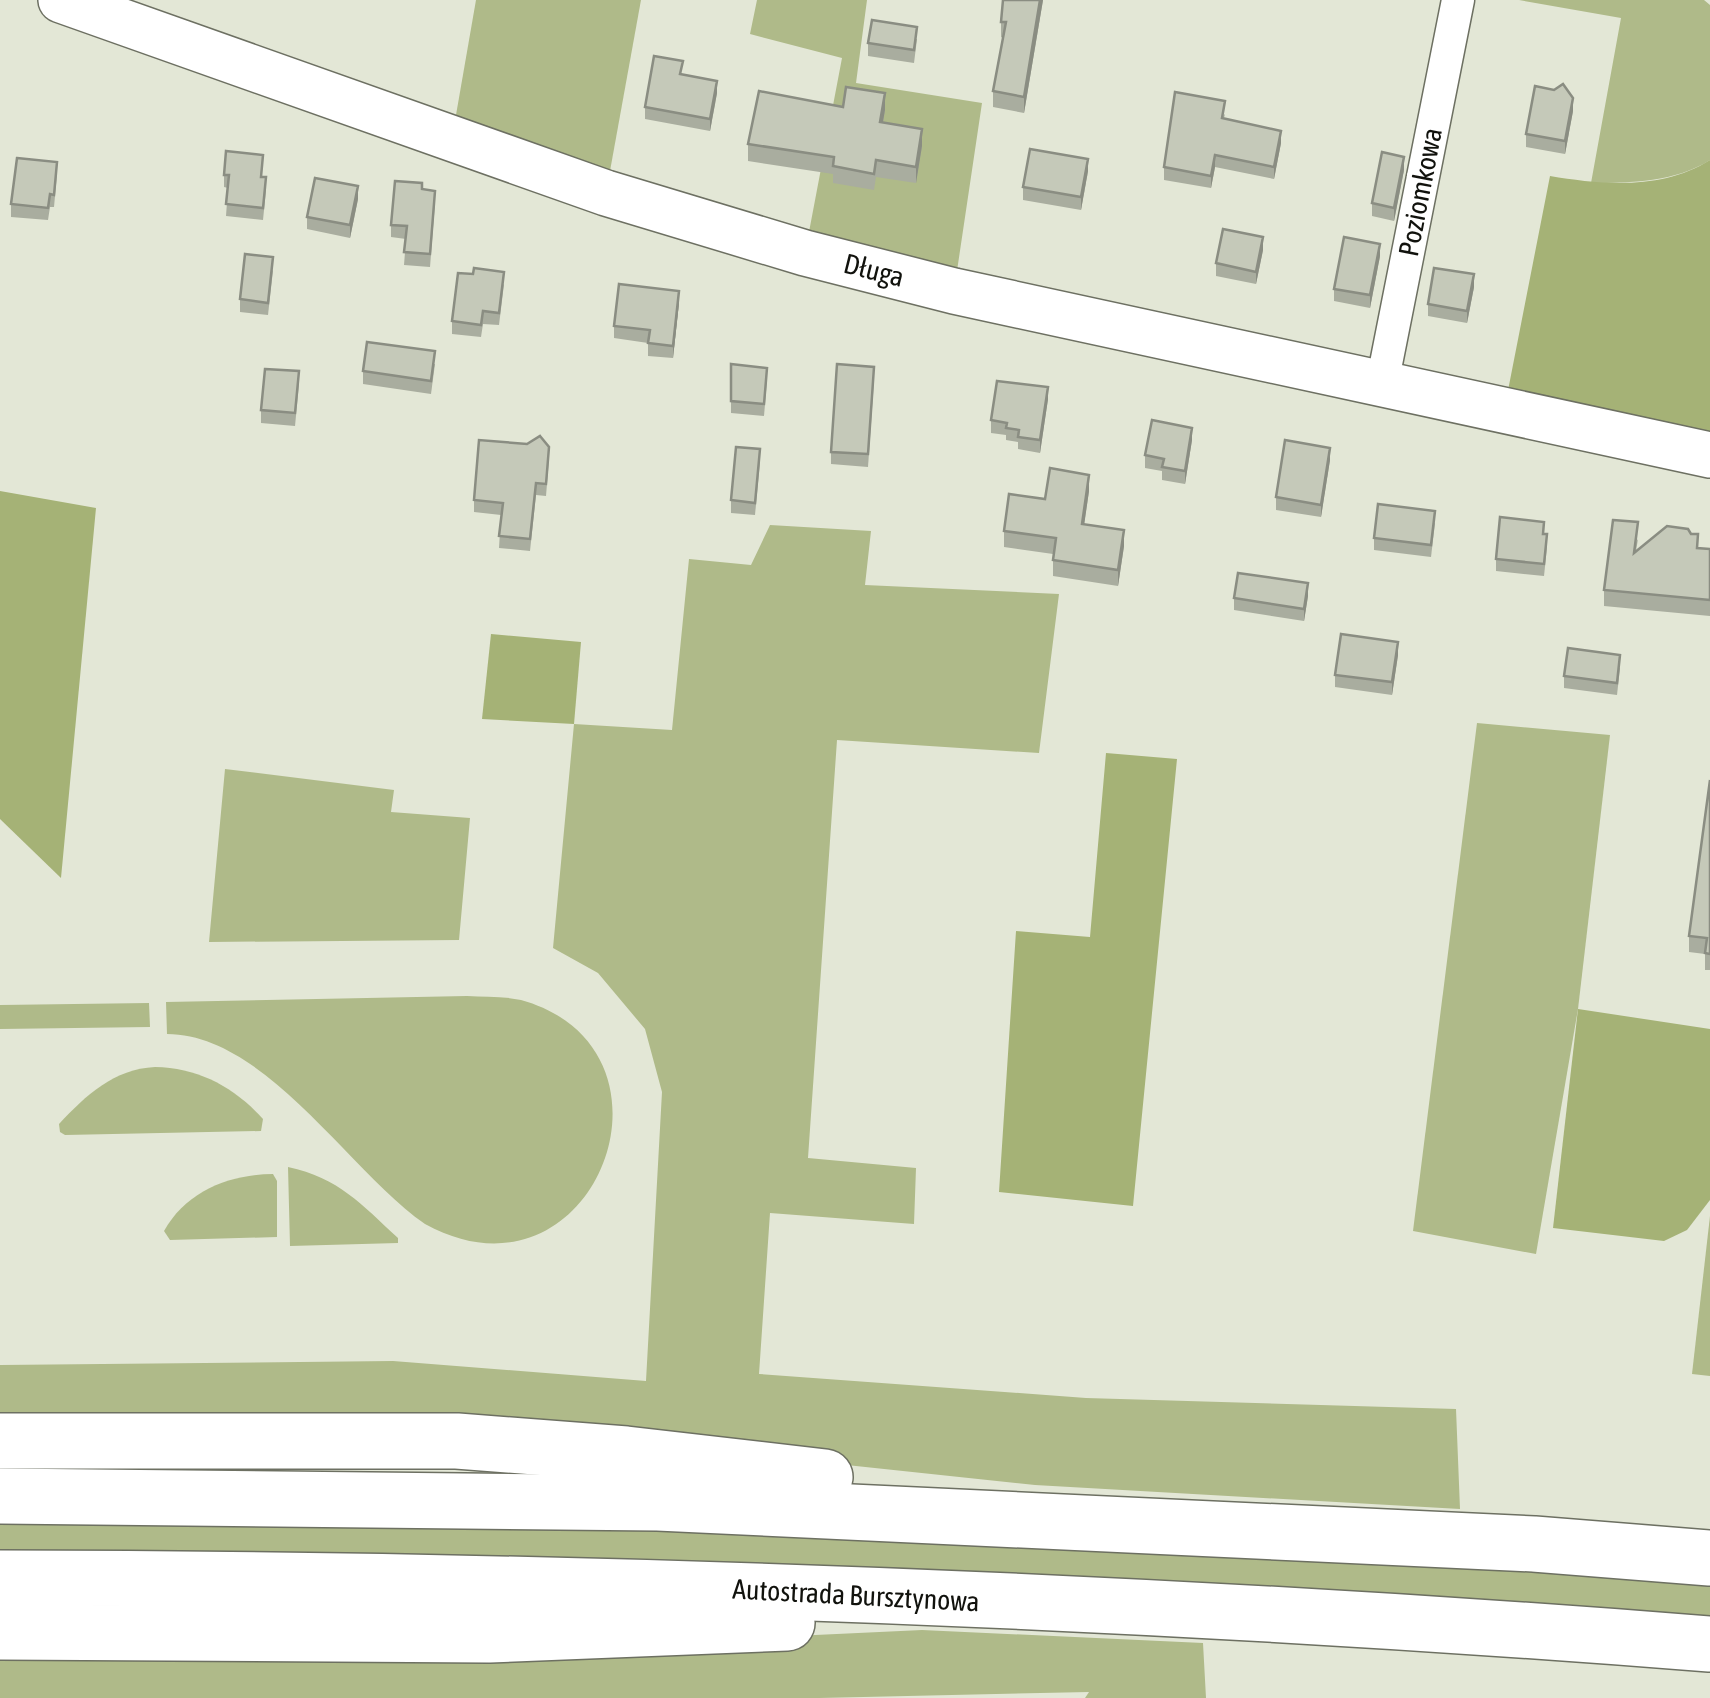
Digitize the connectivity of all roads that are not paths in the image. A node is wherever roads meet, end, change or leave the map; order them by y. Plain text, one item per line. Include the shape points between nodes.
1 (61, 0) edge
2 (1458, 0) edge
3 (1382, 384) junction
4 (1710, 455) edge
5 (0, 1441) edge
6 (0, 1496) edge
7 (1300, 1532) junction
8 (1710, 1558) edge
9 (0, 1578) edge
10 (1275, 1615) junction
11 (0, 1632) edge
12 (1710, 1644) edge

1 - 3 street, Długa via 606,193 806,253
2 - 3 street, Poziomkowa
3 - 4 street, Długa
5 - 7 highway via 476,1443 626,1454
6 - 7 highway via 658,1503
7 - 8 highway
9 - 10 highway, Autostrada Bursztynowa via 684,1588
10 - 11 highway via 835,1620 489,1635
10 - 12 highway, Autostrada Bursztynowa

